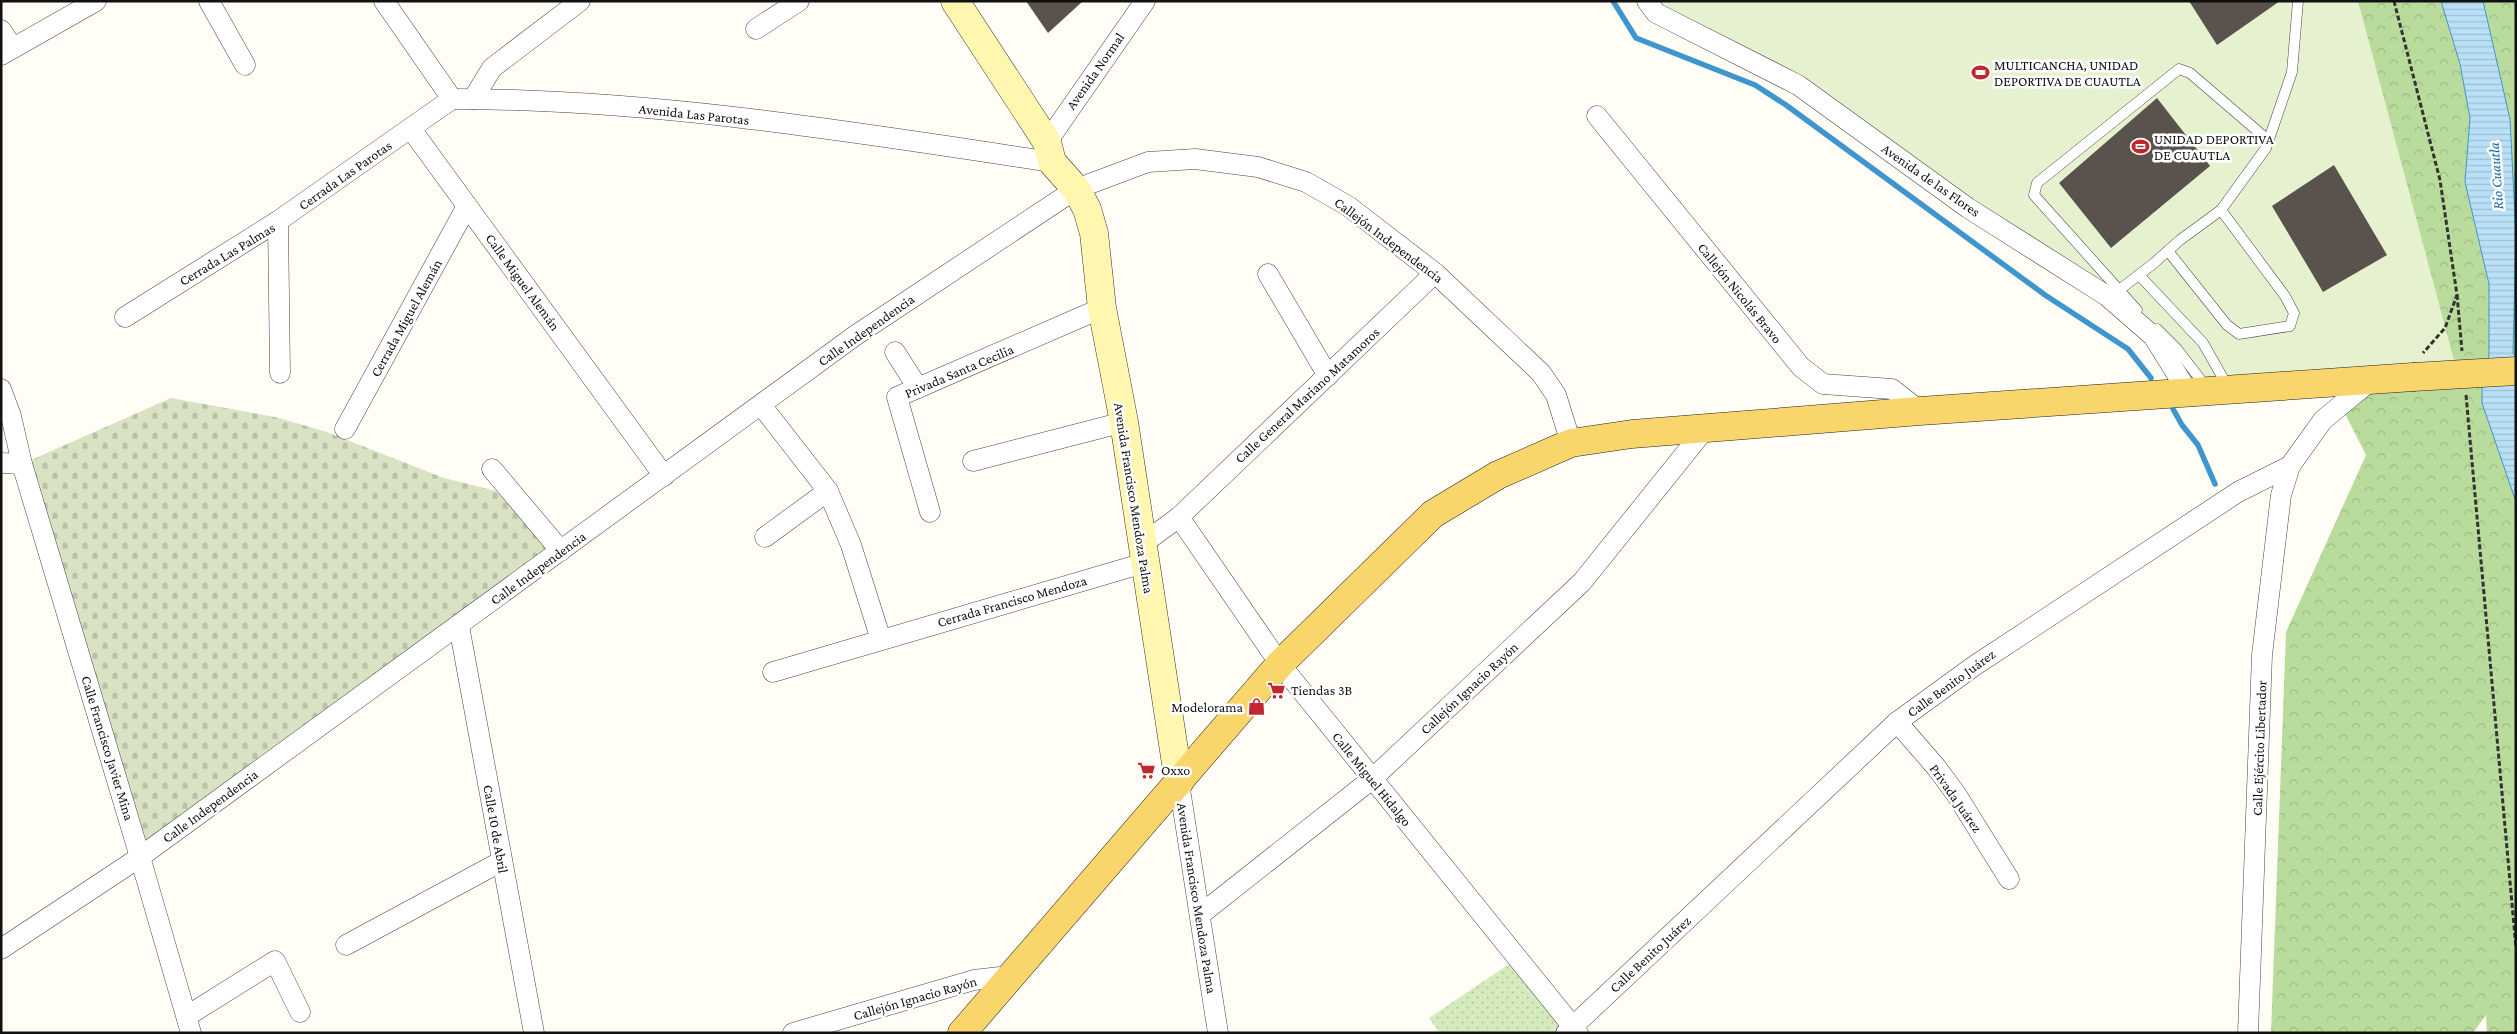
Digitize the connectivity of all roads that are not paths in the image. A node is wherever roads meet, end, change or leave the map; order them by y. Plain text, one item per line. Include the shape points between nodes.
1 (96, 1) edge
2 (209, 1) edge
3 (384, 1) edge
4 (580, 1) edge
5 (799, 1) edge
6 (955, 1) edge
7 (1145, 1) edge
8 (1647, 1) edge
9 (2298, 1) edge
10 (756, 29) dead end
11 (1, 30) edge
12 (7, 52) edge
13 (245, 65) dead end
14 (452, 99) junction
15 (473, 99) junction
16 (1597, 116) dead end
17 (411, 129) junction
18 (2268, 140) junction
19 (1050, 152) junction
20 (1076, 189) junction
21 (467, 206) junction
22 (2221, 210) junction
23 (278, 221) junction
24 (2168, 251) junction
25 (1435, 273) junction
26 (1268, 274) dead end
27 (2139, 275) junction
28 (2119, 290) junction
29 (1102, 308) junction
30 (125, 317) dead end
31 (895, 352) dead end
32 (2516, 372) edge
33 (280, 373) dead end
34 (1328, 376) junction
35 (2370, 381) junction
36 (918, 388) junction
37 (1, 389) edge
38 (2209, 390) junction
39 (761, 405) junction
40 (1920, 411) junction
41 (1124, 422) junction
42 (1705, 429) junction
43 (345, 430) dead end
44 (1572, 443) junction
45 (973, 461) dead end
46 (1, 463) edge
47 (22, 464) junction
48 (2290, 466) junction
49 (492, 469) dead end
50 (664, 476) junction
51 (828, 491) junction
52 (930, 512) dead end
53 (1178, 516) junction
54 (765, 537) dead end
55 (561, 551) junction
56 (1142, 554) junction
57 (459, 626) junction
58 (881, 640) junction
59 (1280, 664) junction
60 (773, 672) dead end
61 (1897, 722) junction
62 (1372, 779) junction
63 (1179, 784) junction
64 (140, 857) junction
65 (502, 861) junction
66 (2009, 879) dead end
67 (1201, 914) junction
68 (346, 945) dead end
69 (1, 949) edge
70 (1010, 976) junction
71 (300, 1012) dead end
72 (189, 1025) edge
73 (1573, 1031) edge
74 (534, 1033) edge
75 (793, 1033) edge
76 (962, 1033) edge
77 (1218, 1033) edge
78 (2248, 1033) edge

1 - 12 street
2 - 13 street
3 - 14 street
4 - 15 street via 492,68
5 - 10 street
6 - 19 street, Avenida Francisco Mendoza Palma
7 - 19 street, Avenida Normal
8 - 38 street, Avenida de las Flores via 1656,13 1798,85 1968,208 2107,296
9 - 18 lane via 2292,72
11 - 12 street
14 - 15 street, Avenida Las Parotas
14 - 17 street
15 - 19 street, Avenida Las Parotas via 675,110 893,138
16 - 40 street, Callejón Nicolás Bravo via 1801,368 1823,384 1892,389
17 - 21 street, Calle Miguel Alemán
17 - 23 street, Cerrada Las Parotas
18 - 22 lane via 2266,148
18 - 28 lane via 2190,73 2179,69 2037,183 2034,195
19 - 20 street, Avenida Francisco Mendoza Palma
20 - 25 street, Callejón Independencia via 1148,162 1195,159 1258,167 1306,182 1348,206
20 - 29 street, Avenida Francisco Mendoza Palma via 1087,209 1094,233
20 - 39 street, Calle Independencia via 856,335
21 - 43 street, Cerrada Miguel Alemán
21 - 50 street, Calle Miguel Alemán
22 - 24 lane
22 - 24 lane via 2285,296 2294,313 2290,326 2239,334 2227,325
23 - 30 street, Cerrada Las Palmas
23 - 33 street, Cerrada Las Palmas
24 - 27 lane
25 - 34 street, Calle General Mariano Matamoros
25 - 44 street, Callejón Independencia via 1541,373 1556,395
26 - 34 street
27 - 28 lane
27 - 38 lane via 2203,343
28 - 38 lane via 2177,348
29 - 36 street, Privada Santa Cecilia
29 - 41 street, Avenida Francisco Mendoza Palma
31 - 36 street
32 - 35 main road, bridge via 2416,367
34 - 53 street, Calle General Mariano Matamoros
35 - 38 main road
35 - 48 street, Calle Benito Juárez via 2323,420
36 - 52 street, Privada Santa Cecilia via 897,397
37 - 47 street, Calle Francisco Javier Mina
38 - 40 main road
39 - 50 street, Calle Independencia
39 - 51 street
40 - 42 main road
41 - 45 street
41 - 56 street, Avenida Francisco Mendoza Palma
42 - 44 main road via 1632,434
42 - 62 street, Callejón Ignacio Rayón via 1582,582
44 - 59 main road via 1498,475 1433,514
46 - 47 street
47 - 64 street, Calle Francisco Javier Mina
48 - 61 street, Calle Benito Juárez via 2230,497 1974,666
48 - 78 street, Calle Ejército Libertador via 2281,495 2262,655
49 - 55 street
50 - 55 street, Calle Independencia
51 - 54 street
51 - 58 street via 851,545
53 - 56 street, Calle General Mariano Matamoros
53 - 59 street, Calle Miguel Hidalgo
55 - 57 street, Calle Independencia
56 - 58 street, Cerrada Francisco Mendoza
56 - 63 street, Avenida Francisco Mendoza Palma
57 - 64 street, Calle Independencia
57 - 65 street, Calle 10 de Abril
58 - 60 street, Cerrada Francisco Mendoza
59 - 62 street, Calle Miguel Hidalgo
59 - 63 main road
61 - 66 street, Privada Juárez via 1956,794
61 - 73 street, Calle Benito Juárez
62 - 67 street, Callejón Ignacio Rayón
62 - 73 street, Calle Miguel Hidalgo
63 - 67 street, Avenida Francisco Mendoza Palma
63 - 70 main road
64 - 69 street, Calle Independencia
64 - 72 street, Calle Francisco Javier Mina
65 - 68 street
65 - 74 street, Calle 10 de Abril
67 - 77 street, Avenida Francisco Mendoza Palma
70 - 75 street, Callejón Ignacio Rayón via 974,980
70 - 76 main road
71 - 72 street via 275,961

